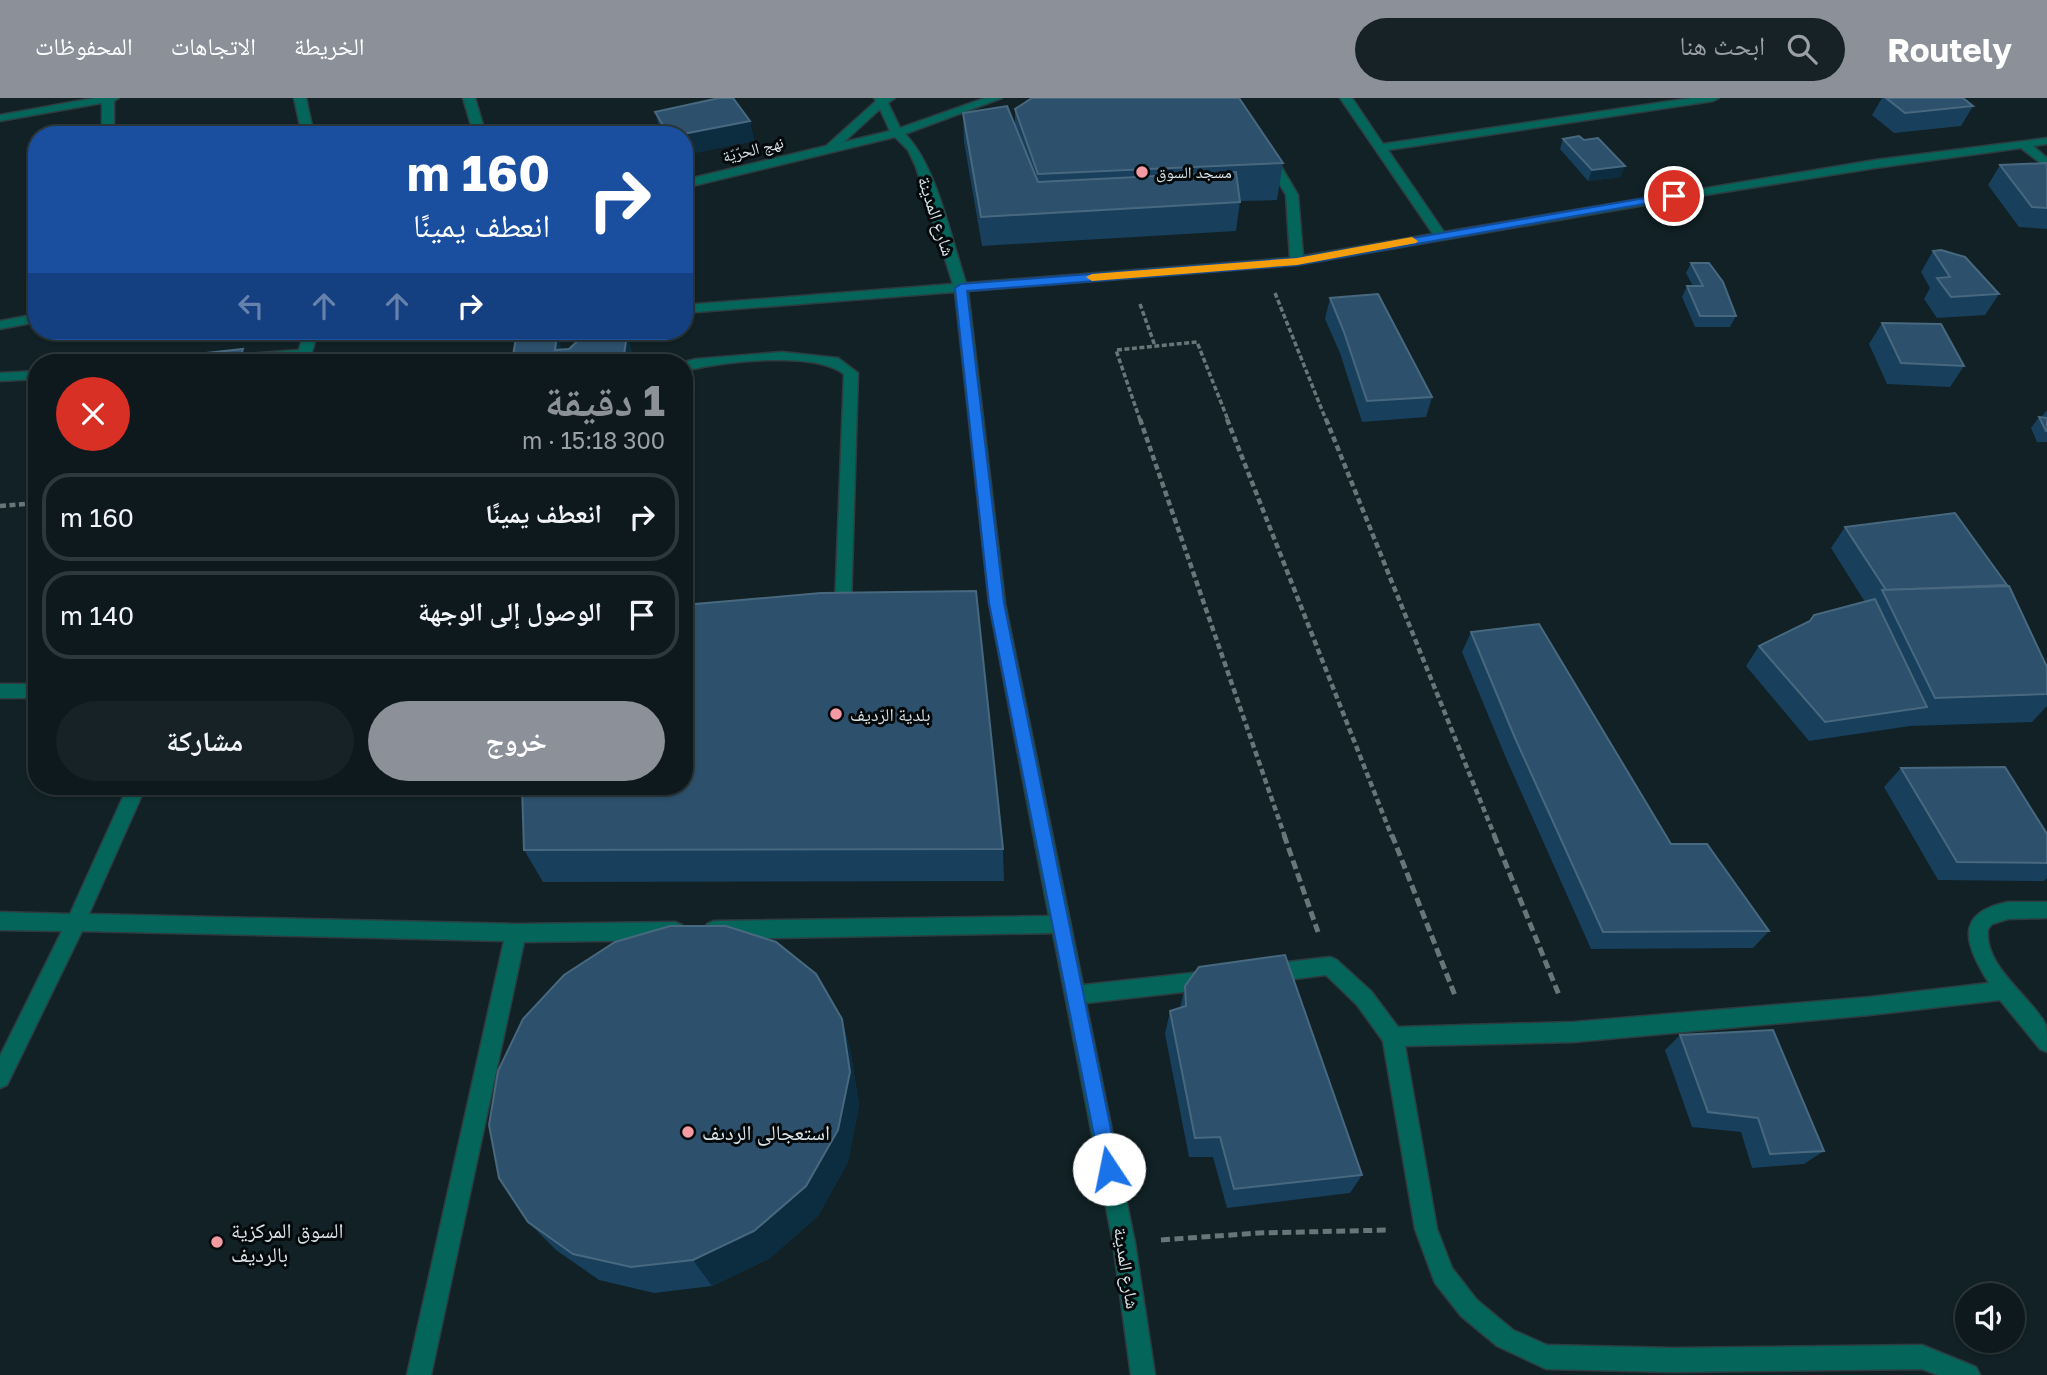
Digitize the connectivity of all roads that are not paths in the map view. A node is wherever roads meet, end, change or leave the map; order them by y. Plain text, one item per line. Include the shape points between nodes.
1 (111, 98) edge
2 (300, 98) edge
3 (469, 98) edge
4 (996, 98) edge
5 (1363, 98) edge
6 (1713, 98) edge
7 (883, 99) edge
8 (1347, 100) edge
9 (0, 118) edge
10 (109, 126) edge
11 (306, 126) edge
12 (477, 126) edge
13 (897, 133) junction
14 (1260, 141) edge
15 (2047, 141) edge
16 (2023, 144) junction
17 (831, 148) junction
18 (1380, 148) junction
19 (2047, 164) edge
20 (693, 182) edge
21 (1441, 236) junction
22 (1297, 261) junction
23 (961, 288) junction
24 (693, 308) edge
25 (28, 320) edge
26 (0, 325) edge
27 (693, 363) edge
28 (28, 375) edge
29 (0, 377) edge
30 (843, 607) edge
31 (0, 691) edge
32 (28, 691) edge
33 (132, 795) edge
34 (2047, 910) edge
35 (0, 921) edge
36 (76, 923) junction
37 (1062, 924) junction
38 (516, 933) junction
39 (1996, 991) junction
40 (1074, 995) junction
41 (1393, 1037) junction
42 (2047, 1042) edge
43 (0, 1078) edge
44 (419, 1375) edge
45 (1143, 1375) edge
46 (1968, 1375) edge

1 - 9 street
1 - 10 street
2 - 11 street
3 - 12 street
4 - 13 street, نهج الحرّيّة
5 - 8 street
6 - 18 street
7 - 13 street, شارع المدينة
7 - 17 street
8 - 18 street
13 - 17 street, نهج الحرّيّة
13 - 23 street, شارع المدينة via 922,167
14 - 22 street via 1292,195
15 - 16 street
16 - 19 street
16 - 21 street via 1861,166
17 - 20 street, نهج الحرّيّة
18 - 21 street
21 - 22 street
22 - 23 street
23 - 24 street
23 - 37 street, شارع المدينة via 990,603
25 - 26 street
27 - 30 street via 815,358 834,361 851,373
28 - 29 street
31 - 32 street
33 - 36 street
34 - 39 street via 1997,911 1983,919 1977,933
35 - 36 street
36 - 38 street
36 - 43 street
37 - 38 street
37 - 40 street, شارع المدينة
38 - 44 street
39 - 41 street via 1574,1032
39 - 42 street
40 - 41 street via 1330,966 1364,998
40 - 45 street, شارع المدينة via 1124,1243
41 - 46 street via 1426,1229 1443,1275 1469,1308 1505,1338 1546,1357 1922,1357

